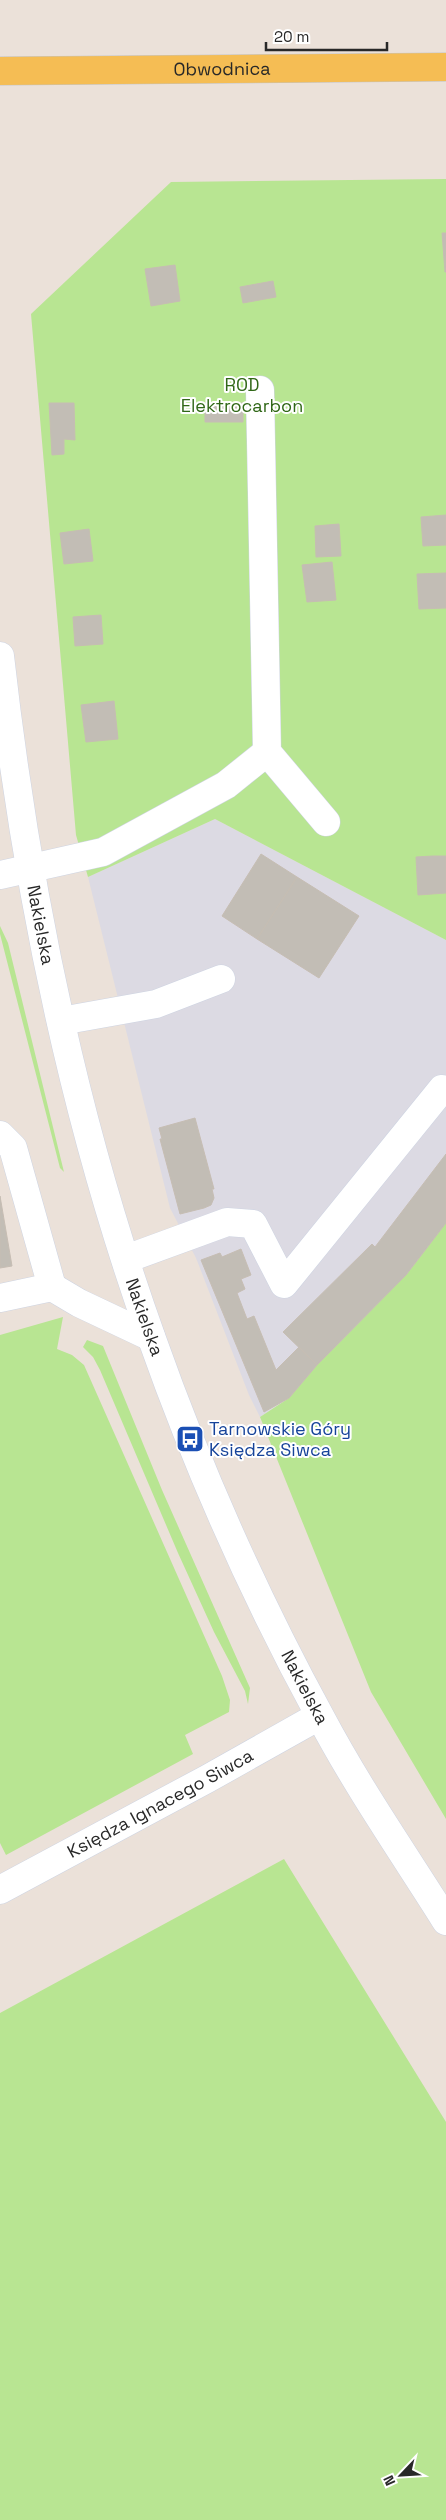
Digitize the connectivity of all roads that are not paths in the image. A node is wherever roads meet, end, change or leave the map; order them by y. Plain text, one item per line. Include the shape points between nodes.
1 (446, 67) edge
2 (0, 71) edge
3 (260, 390) dead end
4 (0, 656) edge
5 (267, 752) junction
6 (326, 822) dead end
7 (30, 869) junction
8 (0, 875) edge
9 (221, 979) dead end
10 (61, 1022) junction
11 (442, 1090) dead end
12 (0, 1135) edge
13 (126, 1259) junction
14 (52, 1287) junction
15 (0, 1298) edge
16 (150, 1336) junction
17 (319, 1716) junction
18 (0, 1890) edge
19 (446, 1921) edge

1 - 2 main road, Obwodnica
3 - 5 street
4 - 7 street, Nakielska
5 - 6 street
5 - 7 street via 226,784 102,852
7 - 8 street
7 - 10 street, Nakielska
9 - 10 street via 156,1004
10 - 13 street, Nakielska via 100,1176
11 - 13 street via 284,1284 254,1224 227,1222
12 - 14 street via 13,1148
13 - 16 street, Nakielska
14 - 15 street
14 - 16 street
16 - 17 street, Nakielska via 240,1555
17 - 18 street, Księdza Ignacego Siwca
17 - 19 street, Nakielska

